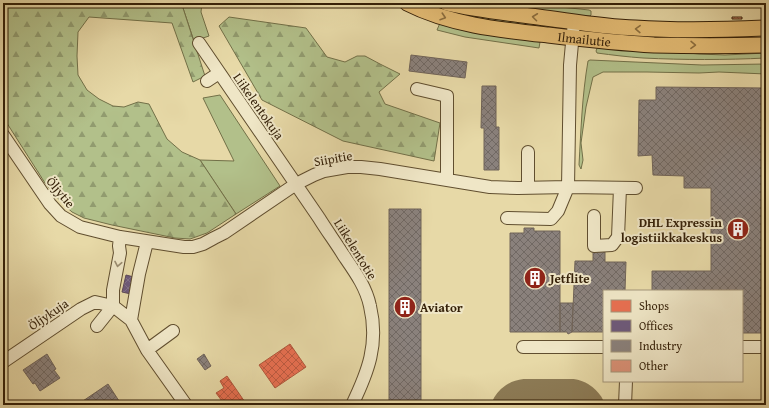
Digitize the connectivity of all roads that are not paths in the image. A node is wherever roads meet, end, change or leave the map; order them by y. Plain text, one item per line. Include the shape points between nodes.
1 (407, 3) edge
2 (448, 3) edge
3 (574, 22) junction
4 (766, 28) edge
5 (572, 38) junction
6 (199, 43) dead end
7 (766, 45) edge
8 (219, 73) junction
9 (207, 81) dead end
10 (417, 89) dead end
11 (3, 135) edge
12 (528, 152) dead end
13 (447, 180) junction
14 (296, 184) junction
15 (568, 187) junction
16 (528, 188) junction
17 (620, 188) junction
18 (636, 188) dead end
19 (594, 216) dead end
20 (507, 218) dead end
21 (120, 237) junction
22 (147, 242) junction
23 (113, 306) junction
24 (131, 320) junction
25 (96, 326) dead end
26 (173, 331) dead end
27 (523, 347) dead end
28 (603, 347) edge
29 (743, 347) edge
30 (766, 347) edge
31 (147, 350) junction
32 (3, 362) edge
33 (626, 382) edge
34 (182, 404) edge
35 (352, 405) edge
36 (625, 405) edge

1 -> 5 main road, Ilmailutie via 420,10 469,24
3 -> 2 main road, Ilmailutie
4 -> 3 main road, Ilmailutie via 641,29
3 - 5 street
5 -> 7 main road, Ilmailutie via 654,45
5 - 15 street
6 - 8 street, Liikelentokuja
8 - 9 street
8 - 14 street, Liikelentokuja
10 - 13 street via 447,96
11 - 21 street, Öljytie via 61,216 80,227
12 - 16 street
13 - 14 street, Siipitie via 347,167 319,173
13 - 16 street, Siipitie
14 - 22 street, Siipitie via 224,233 203,244 184,247
14 - 35 street, Liikelentotie via 358,276 371,308 373,348 361,387
15 - 16 street, Siipitie
15 - 17 street, Siipitie
15 - 20 street via 558,211 551,219
17 - 18 street, Siipitie
17 - 19 street via 618,237 612,245 594,246
21 - 22 street, Öljytie
21 -> 23 street
22 - 24 street
23 - 24 street
23 - 25 street
23 - 32 street, Öljykuja via 95,302 81,309
24 - 31 street
26 - 31 street
27 - 28 street
29 - 30 street
31 - 34 street
33 - 36 street

